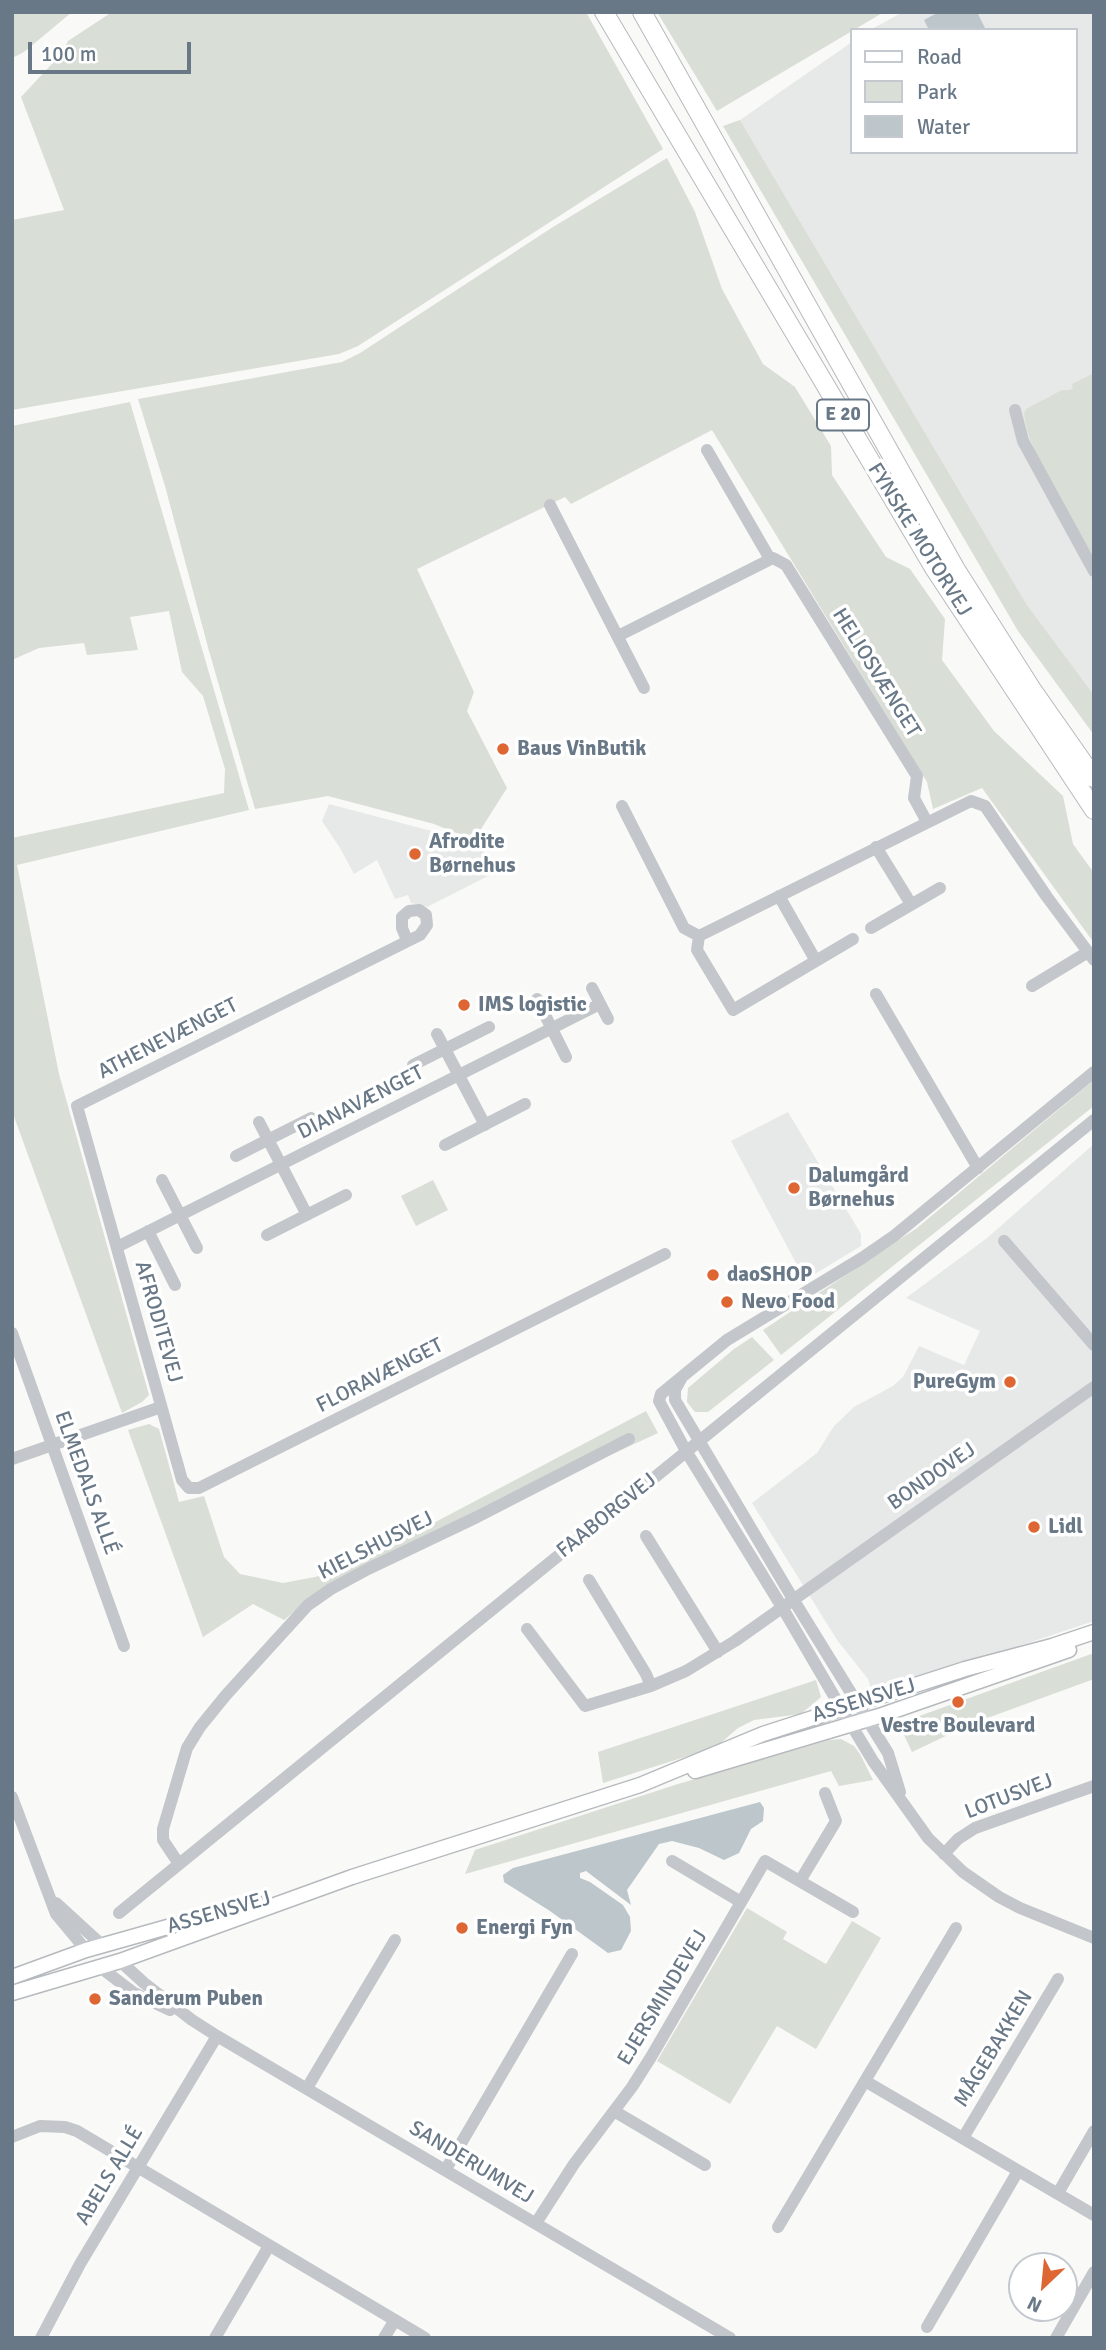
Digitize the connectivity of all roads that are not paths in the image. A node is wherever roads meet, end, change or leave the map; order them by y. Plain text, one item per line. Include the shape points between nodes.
1 (604, 12) edge
2 (642, 12) edge
3 (1015, 410) dead end
4 (707, 450) dead end
5 (551, 505) dead end
6 (770, 559) junction
7 (1094, 570) edge
8 (618, 636) junction
9 (643, 688) dead end
10 (1094, 778) edge
11 (622, 806) dead end
12 (1094, 810) edge
13 (927, 822) junction
14 (876, 847) junction
15 (940, 888) dead end
16 (779, 896) junction
17 (911, 904) junction
18 (871, 928) dead end
19 (699, 936) junction
20 (853, 939) dead end
21 (407, 940) dead end
22 (1091, 956) edge
23 (816, 961) junction
24 (1032, 986) dead end
25 (592, 988) dead end
26 (876, 994) dead end
27 (537, 999) dead end
28 (600, 1004) junction
29 (608, 1019) dead end
30 (489, 1027) dead end
31 (552, 1029) junction
32 (438, 1034) dead end
33 (445, 1049) junction
34 (566, 1057) dead end
35 (413, 1065) dead end
36 (1094, 1072) edge
37 (459, 1075) junction
38 (525, 1104) dead end
39 (311, 1118) dead end
40 (1094, 1120) edge
41 (259, 1122) dead end
42 (485, 1125) junction
43 (268, 1140) junction
44 (445, 1145) dead end
45 (236, 1156) dead end
46 (281, 1165) junction
47 (978, 1168) junction
48 (162, 1180) dead end
49 (346, 1195) dead end
50 (180, 1215) junction
51 (307, 1215) junction
52 (148, 1231) junction
53 (267, 1235) dead end
54 (1004, 1241) dead end
55 (117, 1247) junction
56 (197, 1248) dead end
57 (665, 1254) dead end
58 (175, 1285) dead end
59 (12, 1334) edge
60 (1094, 1345) edge
61 (683, 1374) junction
62 (1094, 1387) edge
63 (161, 1407) junction
64 (629, 1439) dead end
65 (699, 1441) junction
66 (52, 1445) junction
67 (686, 1451) junction
68 (12, 1459) edge
69 (646, 1536) dead end
70 (589, 1580) dead end
71 (788, 1603) junction
72 (527, 1629) dead end
73 (1094, 1632) edge
74 (1094, 1642) edge
75 (124, 1646) dead end
76 (718, 1652) junction
77 (651, 1686) junction
78 (862, 1712) junction
79 (846, 1716) junction
80 (640, 1785) junction
81 (1094, 1786) edge
82 (825, 1793) dead end
83 (12, 1797) edge
84 (904, 1805) junction
85 (944, 1854) junction
86 (672, 1861) dead end
87 (179, 1864) junction
88 (352, 1877) junction
89 (800, 1881) junction
90 (46, 1892) junction
91 (741, 1902) junction
92 (853, 1912) dead end
93 (120, 1913) dead end
94 (956, 1928) dead end
95 (1094, 1938) edge
96 (395, 1940) dead end
97 (103, 1946) junction
98 (86, 1951) junction
99 (572, 1954) dead end
100 (120, 1961) junction
101 (100, 1967) junction
102 (12, 1977) edge
103 (1058, 1979) dead end
104 (12, 1993) edge
105 (192, 2020) junction
106 (217, 2036) junction
107 (865, 2081) junction
108 (307, 2088) junction
109 (614, 2111) junction
110 (1094, 2131) edge
111 (12, 2137) edge
112 (963, 2138) junction
113 (705, 2165) dead end
114 (138, 2167) junction
115 (446, 2169) junction
116 (1018, 2171) junction
117 (1058, 2193) junction
118 (1094, 2215) edge
119 (536, 2223) junction
120 (778, 2227) dead end
121 (269, 2246) junction
122 (1094, 2272) edge
123 (395, 2320) junction
124 (927, 2327) dead end
125 (41, 2338) edge
126 (215, 2338) edge
127 (384, 2338) edge
128 (425, 2338) edge
129 (730, 2338) edge
130 (1056, 2338) edge

1 - 12 highway, FYNSKE MOTORVEJ / E 20 via 934,568
2 - 10 highway, FYNSKE MOTORVEJ / E 20 via 949,557
3 - 7 street via 1023,441
4 - 6 street, HELIOSVÆNGET
5 - 8 street
6 - 8 street
6 - 13 street, HELIOSVÆNGET via 786,565 918,776 914,798
8 - 9 street
11 - 19 street via 684,928
13 - 14 street
13 - 22 street via 971,801 985,806
14 - 16 street
14 - 17 street
15 - 17 street
16 - 19 street
16 - 23 street
17 - 18 street
19 - 23 street via 697,950 733,1010
20 - 23 street
21 - 55 street, ATHENEVÆNGET via 77,1106
22 - 24 street
25 - 28 street
26 - 47 street
27 - 31 street
28 - 29 street
28 - 31 street, DIANAVÆNGET
30 - 33 street, DIANAVÆNGET
31 - 34 street
31 - 37 street, DIANAVÆNGET
32 - 33 street, DIANAVÆNGET
33 - 35 street, DIANAVÆNGET
33 - 37 street, DIANAVÆNGET
36 - 47 street
37 - 42 street, DIANAVÆNGET
37 - 46 street, DIANAVÆNGET
38 - 42 street
39 - 43 street, DIANAVÆNGET
40 - 65 street, FAABORGVEJ
41 - 43 street, DIANAVÆNGET
42 - 44 street
43 - 45 street, DIANAVÆNGET
43 - 46 street, DIANAVÆNGET
46 - 50 street, DIANAVÆNGET
46 - 51 street, DIANAVÆNGET
47 - 61 street via 862,1258 748,1326
48 - 50 street
49 - 51 street
50 - 52 street, DIANAVÆNGET
50 - 56 street
51 - 53 street
52 - 55 street, DIANAVÆNGET
52 - 58 street
54 - 60 street
55 - 63 street, AFRODITEVEJ
57 - 63 street, FLORAVÆNGET via 199,1488 189,1488 182,1480
59 - 66 street, ELMEDALS ALLÉ
61 - 65 street via 675,1400
61 - 67 street via 659,1401
62 - 71 street, BONDOVEJ
63 - 66 street
64 - 87 street, KIELSHUSVEJ via 368,1569 308,1605 226,1695 187,1748 163,1829 163,1840
65 - 67 street, FAABORGVEJ
65 - 71 street
66 - 68 street
66 - 75 street, ELMEDALS ALLÉ
67 - 71 street
67 - 87 street, FAABORGVEJ
69 - 76 street
70 - 77 street
71 - 76 street, BONDOVEJ
71 - 78 street
71 - 79 street
72 - 77 street, BONDOVEJ via 585,1706
73 - 78 main road, ASSENSVEJ via 965,1669
74 - 78 main road, ASSENSVEJ
76 - 77 street, BONDOVEJ
78 - 79 main road
78 - 84 street via 888,1753
79 - 80 main road, ASSENSVEJ via 773,1740 716,1766
79 - 80 main road, ASSENSVEJ via 762,1734
79 - 84 street
80 - 88 main road, ASSENSVEJ
81 - 85 street, LOTUSVEJ via 975,1828
82 - 89 street via 836,1821
83 - 90 street
84 - 85 street
85 - 95 street via 999,1897
86 - 91 street
87 - 93 street, FAABORGVEJ
88 - 97 main road, ASSENSVEJ
88 - 100 main road, ASSENSVEJ
89 - 91 street, EJERSMINDEVEJ via 765,1861
89 - 92 street, EJERSMINDEVEJ
90 - 97 street
90 - 98 street via 56,1914
91 - 109 street, EJERSMINDEVEJ via 658,2046
94 - 107 street
96 - 108 street
97 - 98 main road, ASSENSVEJ
97 - 100 main road
98 - 101 main road
98 - 102 main road
99 - 115 street
100 - 101 main road, ASSENSVEJ
100 - 105 street, SANDERUMVEJ
101 - 104 main road
101 - 105 street, SANDERUMVEJ via 134,1993
103 - 112 street, MÅGEBAKKEN
105 - 106 street, SANDERUMVEJ
106 - 108 street, SANDERUMVEJ
106 - 114 street, ABELS ALLÉ
107 - 112 street, MÅGEBAKKEN
107 - 120 street
108 - 115 street, SANDERUMVEJ
109 - 113 street
109 - 119 street, EJERSMINDEVEJ
110 - 117 street
111 - 114 street via 40,2126 65,2127
112 - 116 street, MÅGEBAKKEN
114 - 121 street
114 - 125 street, ABELS ALLÉ
115 - 119 street, SANDERUMVEJ
116 - 117 street, MÅGEBAKKEN
116 - 124 street
117 - 118 street, MÅGEBAKKEN
119 - 129 street, SANDERUMVEJ
121 - 123 street
121 - 126 street
122 - 130 street
123 - 127 street
123 - 128 street

